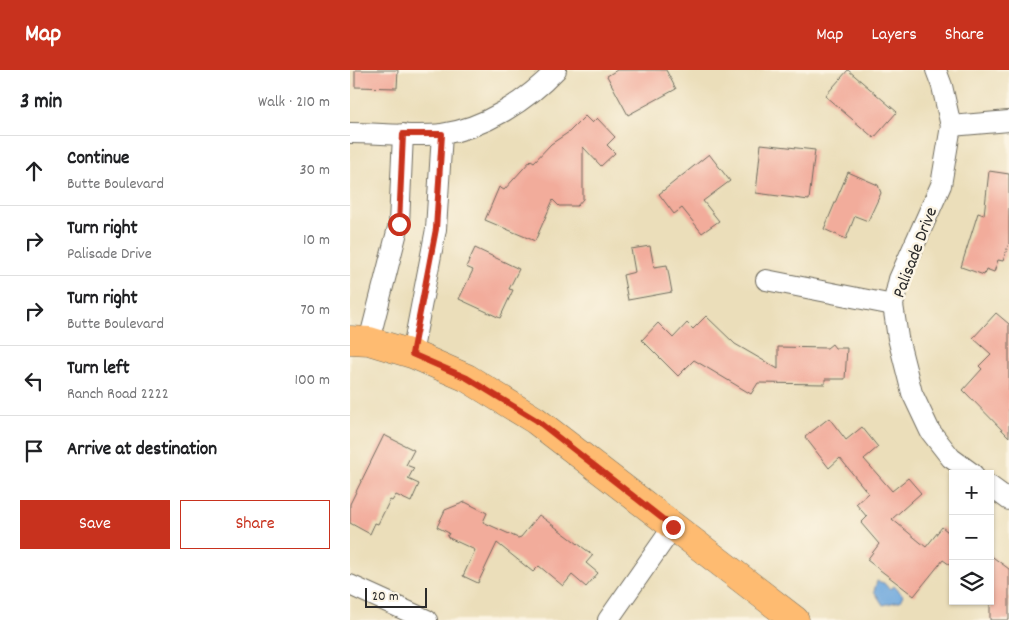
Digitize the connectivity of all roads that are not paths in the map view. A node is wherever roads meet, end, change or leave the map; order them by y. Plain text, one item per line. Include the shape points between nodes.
1 (556, 70) edge
2 (936, 70) edge
3 (1009, 122) edge
4 (951, 126) junction
5 (350, 133) edge
6 (403, 134) junction
7 (442, 134) junction
8 (766, 280) dead end
9 (893, 305) junction
10 (360, 341) edge
11 (412, 354) junction
12 (968, 470) edge
13 (994, 489) edge
14 (1009, 500) edge
15 (673, 527) junction
16 (350, 584) edge
17 (427, 620) edge
18 (608, 620) edge
19 (795, 620) edge

1 - 7 street via 528,94 485,122
2 - 4 street, Palisade Drive
3 - 4 street
4 - 9 street, Palisade Drive via 941,185 899,279
5 - 6 street
6 - 7 street
6 - 10 street via 399,224
7 - 11 street via 436,229
8 - 9 street
9 - 12 street, Palisade Drive via 912,393 930,431 951,458
10 - 11 main road
11 - 15 main road via 467,378 536,420
13 - 14 street
15 - 18 street
15 - 19 main road
16 - 17 street

